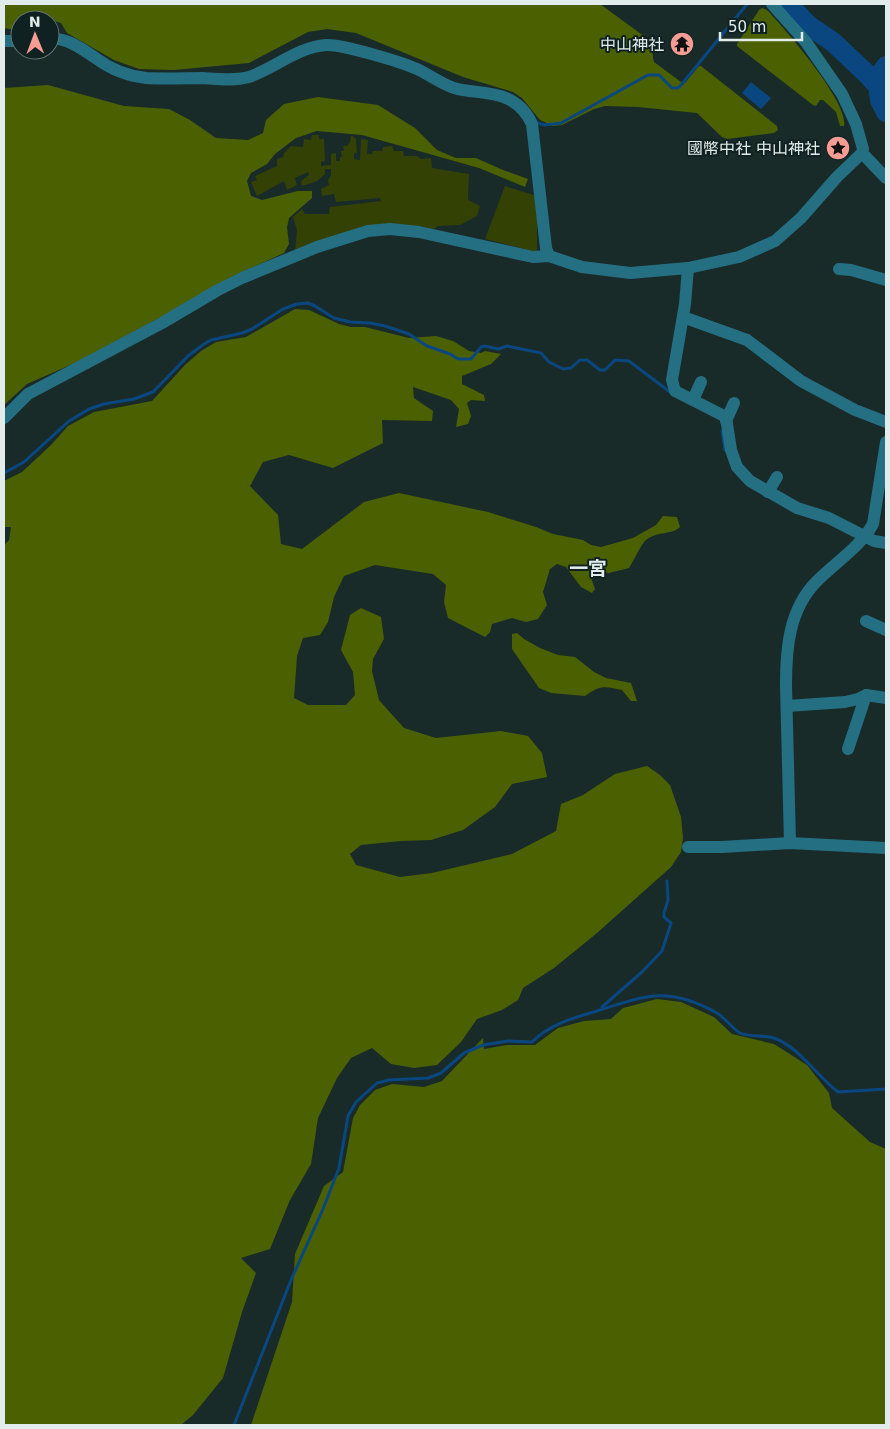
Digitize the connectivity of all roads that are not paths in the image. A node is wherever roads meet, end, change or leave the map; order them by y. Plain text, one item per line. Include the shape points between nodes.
1 (772, 4) edge
2 (60, 40) edge
3 (862, 153) junction
4 (886, 178) edge
5 (549, 256) junction
6 (688, 268) junction
7 (839, 269) dead end
8 (886, 280) edge
9 (683, 317) junction
10 (701, 382) dead end
11 (693, 400) junction
12 (734, 403) dead end
13 (4, 418) edge
14 (726, 421) junction
15 (886, 422) edge
16 (886, 442) edge
17 (777, 477) dead end
18 (768, 492) junction
19 (864, 538) junction
20 (886, 543) edge
21 (866, 621) dead end
22 (886, 630) edge
23 (866, 695) junction
24 (886, 698) edge
25 (788, 706) junction
26 (848, 748) dead end
27 (790, 843) junction
28 (688, 847) dead end
29 (886, 848) edge

1 - 3 street via 806,42 842,94 856,124
2 - 5 street via 78,45 116,71 147,78 234,79 259,73 305,50 341,46 402,63 452,87 508,98 521,108 532,124
3 - 4 street
3 - 6 street via 775,241 739,257
5 - 6 street via 582,267 613,272
5 - 13 street via 532,257 419,232 368,231 317,247 218,290 28,394
6 - 9 street
7 - 8 street
9 - 11 street via 672,380 675,391
9 - 15 street via 747,340 801,381 855,410
10 - 11 street
11 - 14 street via 726,417
12 - 14 street
14 - 18 street via 730,450 737,467 750,481
16 - 19 street via 876,511 873,524
17 - 18 street
18 - 19 street via 797,508 829,518
19 - 20 street
19 - 25 street via 816,582 794,616 786,664
21 - 22 street
23 - 24 street
23 - 25 street via 845,702
23 - 26 street
25 - 27 street
27 - 28 street
27 - 29 street

